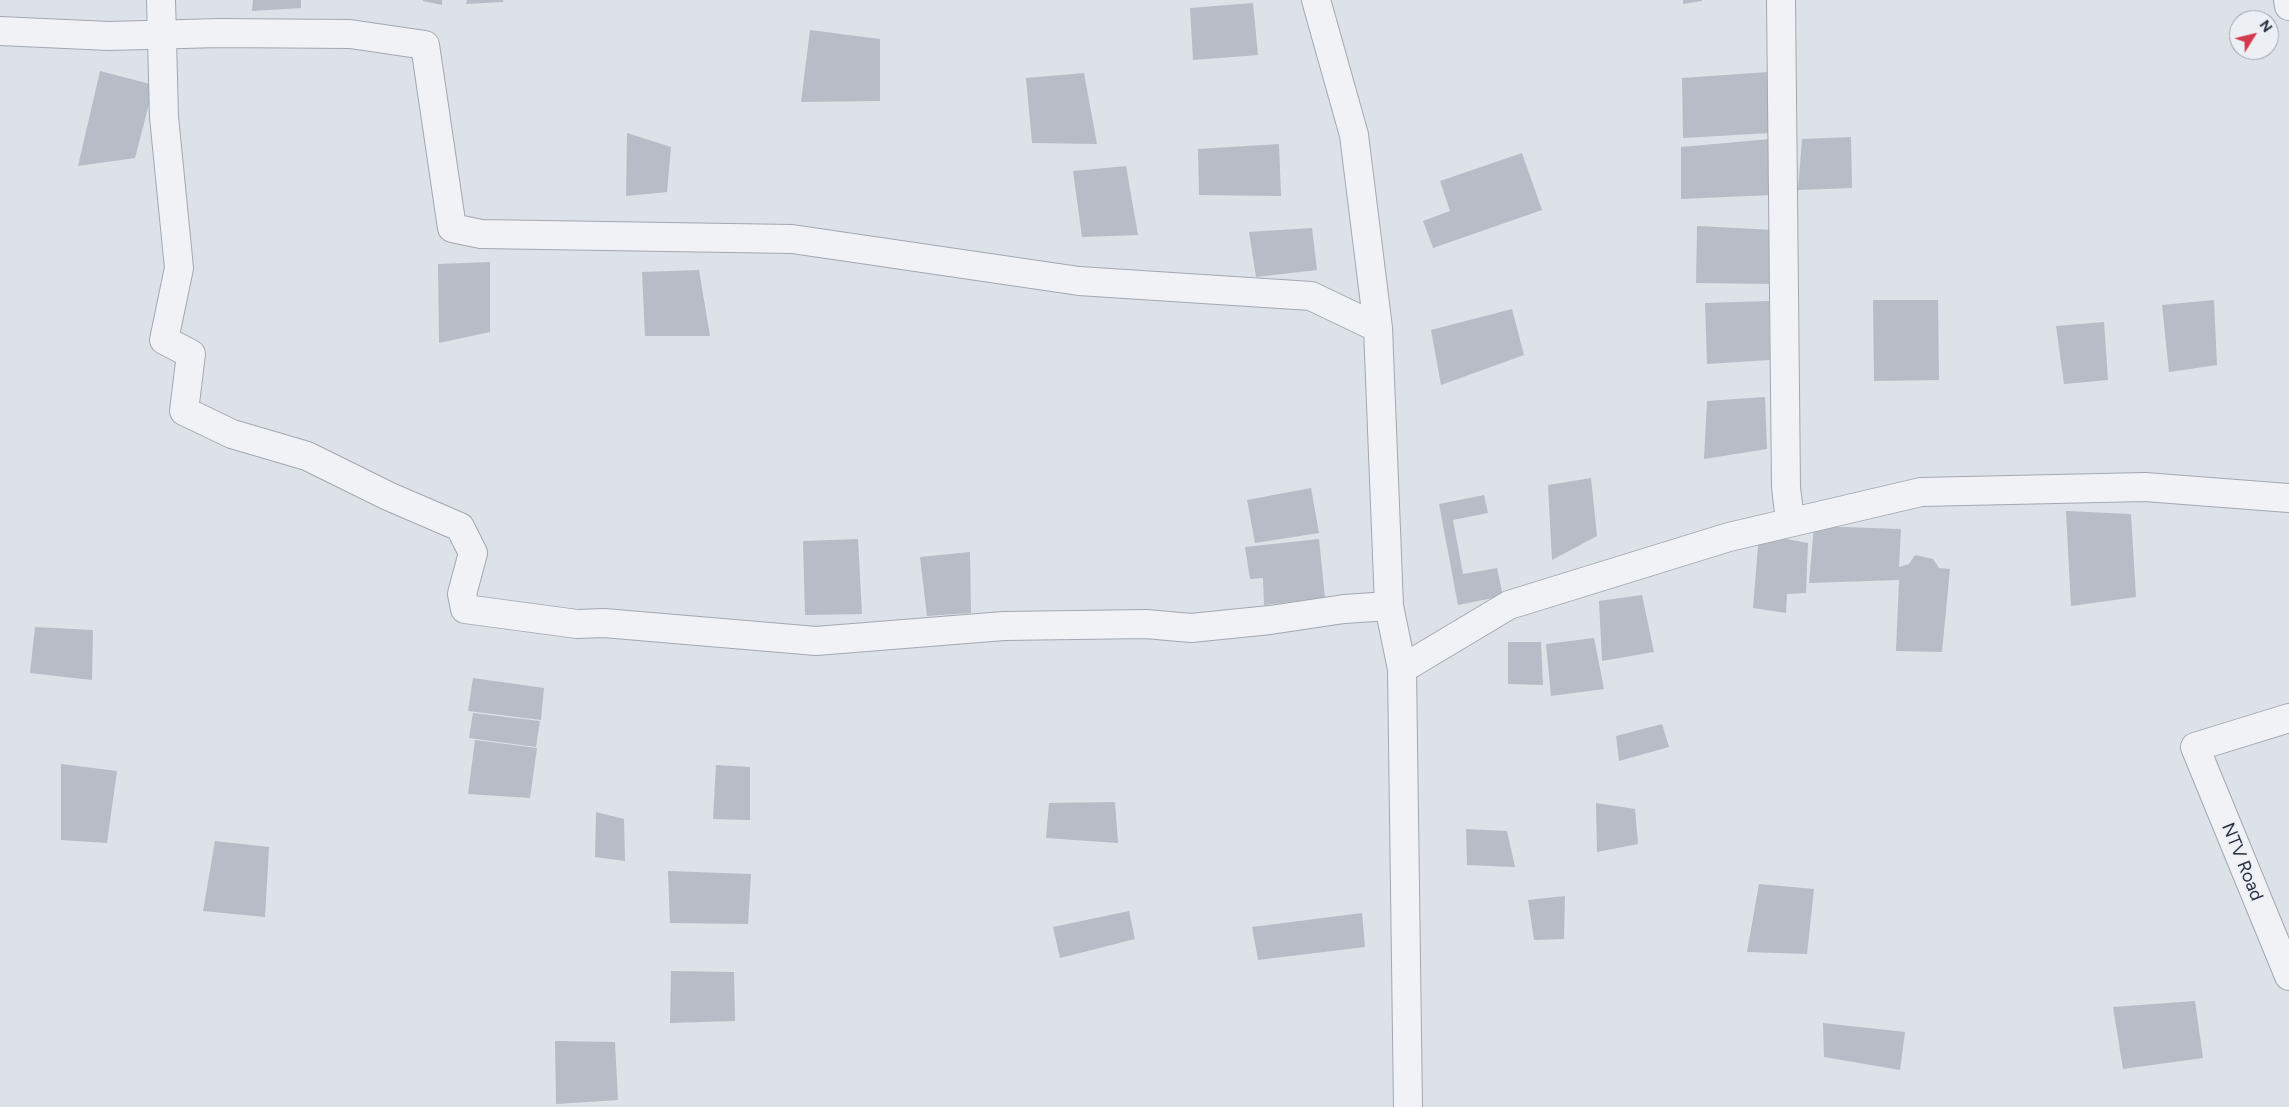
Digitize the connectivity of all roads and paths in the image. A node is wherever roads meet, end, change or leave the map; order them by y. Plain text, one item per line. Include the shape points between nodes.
1 (162, 0) edge
2 (1316, 0) edge
3 (1781, 0) edge
4 (2288, 0) edge
5 (2289, 6) edge
6 (0, 31) edge
7 (162, 34) junction
8 (1378, 328) junction
9 (2289, 498) edge
10 (1790, 522) junction
11 (1389, 606) junction
12 (1402, 669) junction
13 (2289, 718) edge
14 (2289, 976) edge
15 (1408, 1107) edge

1 - 7 street
2 - 8 street via 1354,135
3 - 10 street via 1786,487
4 - 5 street
6 - 7 street via 109,36
7 - 8 street via 350,34 425,45 452,228 481,234 792,239 1079,281 1311,296
7 - 11 street via 164,117 179,268 164,340 191,354 184,411 232,434 307,456 460,528 473,553 462,594 465,609 577,624 604,623 816,641 1004,626 1146,624 1191,628
8 - 11 street
9 - 10 street via 2145,487 1920,492
10 - 12 street via 1729,537 1510,605
11 - 12 street
12 - 15 street
13 - 14 street, NTV Road via 2195,747

